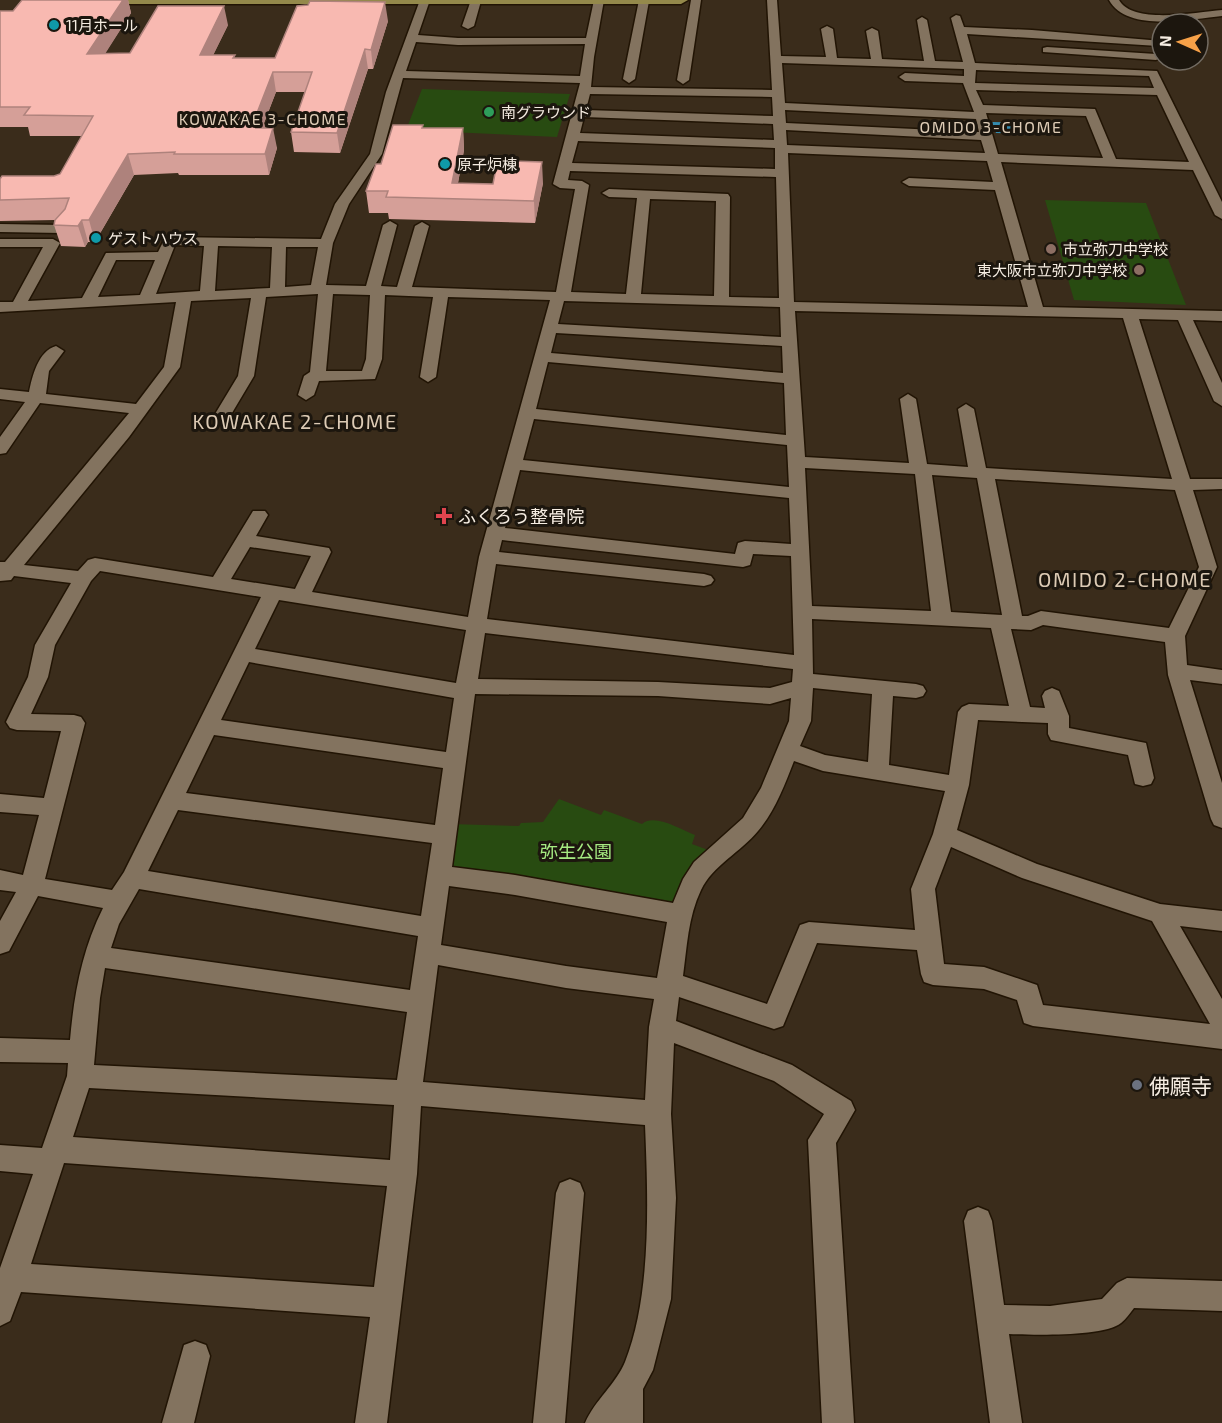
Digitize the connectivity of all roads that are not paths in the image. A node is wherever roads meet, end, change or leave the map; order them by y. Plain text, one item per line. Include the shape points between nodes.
1 (83, 0) edge
2 (425, 0) edge
3 (681, 0) edge
4 (696, 0) edge
5 (772, 0) edge
6 (1114, 0) edge
7 (1204, 0) edge
8 (260, 1) edge
9 (476, 1) edge
10 (533, 1) edge
11 (599, 1) edge
12 (644, 1) edge
13 (1217, 16) edge
14 (1150, 17) edge
15 (922, 20) dead end
16 (1007, 20) dead end
17 (468, 26) dead end
18 (827, 29) dead end
19 (872, 31) dead end
20 (1009, 32) junction
21 (412, 38) junction
22 (591, 41) junction
23 (1150, 42) edge
24 (1047, 50) dead end
25 (1012, 57) junction
26 (1150, 57) edge
27 (832, 61) junction
28 (877, 62) junction
29 (930, 64) junction
30 (969, 65) junction
31 (1154, 73) joint
32 (398, 74) junction
33 (856, 75) dead end
34 (890, 76) dead end
35 (629, 79) junction
36 (683, 80) junction
37 (586, 83) junction
38 (969, 83) junction
39 (1162, 92) junction
40 (778, 94) junction
41 (979, 110) junction
42 (579, 113) junction
43 (987, 136) junction
44 (573, 137) junction
45 (781, 146) junction
46 (994, 159) junction
47 (1111, 163) junction
48 (1198, 166) junction
49 (566, 167) junction
50 (782, 173) junction
51 (909, 182) dead end
52 (1001, 186) junction
53 (609, 193) dead end
54 (644, 194) junction
55 (1222, 215) edge
56 (0, 228) edge
57 (62, 229) edge
58 (211, 242) junction
59 (279, 242) junction
60 (0, 243) edge
61 (326, 243) junction
62 (162, 256) junction
63 (322, 290) junction
64 (375, 291) junction
65 (277, 292) junction
66 (403, 292) junction
67 (259, 293) junction
68 (441, 293) junction
69 (207, 297) junction
70 (561, 297) junction
71 (184, 298) junction
72 (146, 299) junction
73 (633, 299) junction
74 (721, 302) junction
75 (87, 303) junction
76 (787, 305) junction
77 (18, 306) junction
78 (0, 307) edge
79 (1037, 313) junction
80 (1130, 315) junction
81 (1184, 316) junction
82 (1222, 316) edge
83 (674, 318) junction
84 (550, 328) junction
85 (789, 342) junction
86 (56, 351) dead end
87 (543, 357) junction
88 (318, 376) junction
89 (429, 377) dead end
90 (791, 379) junction
91 (0, 394) edge
92 (306, 395) dead end
93 (37, 396) junction
94 (908, 399) dead end
95 (1222, 401) edge
96 (140, 409) junction
97 (966, 409) dead end
98 (527, 412) junction
99 (223, 414) dead end
100 (795, 441) junction
101 (0, 449) edge
102 (797, 462) junction
103 (514, 464) junction
104 (921, 470) junction
105 (982, 473) junction
106 (1222, 484) edge
107 (1183, 485) junction
108 (798, 493) junction
109 (259, 515) dead end
110 (495, 533) junction
111 (244, 540) junction
112 (800, 551) junction
113 (488, 557) junction
114 (1214, 557) edge
115 (3, 572) edge
116 (83, 578) junction
117 (704, 580) dead end
118 (218, 585) junction
119 (272, 594) junction
120 (300, 598) junction
121 (802, 612) junction
122 (942, 619) junction
123 (1006, 622) junction
124 (477, 625) junction
125 (1175, 636) junction
126 (242, 654) junction
127 (1177, 671) junction
128 (803, 677) junction
129 (1222, 677) edge
130 (883, 687) junction
131 (465, 689) junction
132 (916, 691) dead end
133 (1021, 714) junction
134 (206, 726) junction
135 (788, 750) junction
136 (454, 761) junction
137 (878, 772) junction
138 (1143, 778) dead end
139 (958, 784) junction
140 (171, 800) junction
141 (0, 803) edge
142 (54, 807) junction
143 (1222, 819) edge
144 (944, 834) junction
145 (444, 835) junction
146 (440, 875) junction
147 (133, 878) junction
148 (0, 880) edge
149 (32, 885) junction
150 (116, 901) junction
151 (680, 914) junction
152 (1160, 914) junction
153 (1222, 921) edge
154 (432, 928) junction
155 (928, 941) junction
156 (0, 944) edge
157 (428, 953) junction
158 (96, 956) junction
159 (668, 986) junction
160 (421, 1004) junction
161 (1222, 1022) edge
162 (662, 1027) junction
163 (1222, 1037) edge
164 (0, 1050) edge
165 (81, 1064) junction
166 (408, 1093) junction
167 (658, 1114) junction
168 (52, 1155) junction
169 (0, 1158) edge
170 (403, 1174) junction
171 (570, 1193) dead end
172 (978, 1221) dead end
173 (12, 1277) junction
174 (1222, 1296) edge
175 (387, 1303) junction
176 (0, 1311) edge
177 (992, 1319) junction
178 (195, 1356) dead end
179 (628, 1385) junction
180 (178, 1423) edge
181 (371, 1423) edge
182 (549, 1423) edge
183 (601, 1423) edge
184 (627, 1423) edge
185 (838, 1423) edge
186 (1006, 1423) edge

1 - 8 main road
2 - 8 main road
2 - 9 main road
2 - 21 street
3 - 12 main road
4 - 36 street
5 - 40 street
6 - 14 street via 1124,13
7 - 13 street
9 - 10 main road
9 - 17 street
10 - 11 main road
11 - 12 main road
11 - 22 street
12 - 35 street
15 - 29 street
16 - 20 street
18 - 27 street
19 - 28 street
20 - 23 street via 1069,32
20 - 25 street
20 - 30 street via 958,24
21 - 22 street via 461,43 473,39
21 - 32 street
22 - 37 street
24 - 26 street
25 - 30 street
25 - 31 street
27 - 28 street
27 - 40 street
28 - 29 street
29 - 30 street
30 - 38 street
31 - 39 street
32 - 37 street
32 - 61 street via 376,154 342,204
33 - 40 street
34 - 38 street
35 - 36 street
35 - 37 street
36 - 40 street
37 - 40 street
37 - 42 street
38 - 39 street
38 - 41 street
39 - 48 street
40 - 41 street
40 - 42 street
40 - 43 street
40 - 45 street
41 - 43 street
41 - 47 street via 1091,112
42 - 44 street
43 - 46 street
44 - 45 street
44 - 49 street
45 - 46 street
45 - 50 street
46 - 47 street
46 - 52 street
47 - 48 street
48 - 55 street
49 - 50 street
49 - 70 street via 560,184 582,185
50 - 76 street
51 - 52 street
52 - 79 street
53 - 54 street
54 - 73 street
54 - 74 street via 723,197
56 - 57 street
58 - 59 street
58 - 62 street via 170,241
58 - 69 street
59 - 61 street
59 - 65 street
60 - 77 street via 53,243
61 - 63 street
62 - 72 street
62 - 75 street via 111,256
63 - 64 street
63 - 65 street
63 - 88 street
64 - 66 street
64 - 66 street via 403,234
64 - 88 street via 374,358 369,376
65 - 67 street
66 - 68 street
67 - 69 street
67 - 99 street via 246,376
68 - 70 street
68 - 89 street
69 - 71 street
70 - 73 street
70 - 84 street
71 - 72 street
71 - 96 street via 172,367
72 - 75 street
73 - 83 street
74 - 76 street
74 - 83 street
75 - 77 street
76 - 79 street
76 - 85 street
77 - 78 street
79 - 80 street
80 - 81 street
80 - 107 street
81 - 82 street
81 - 95 street
83 - 84 street
83 - 85 street
84 - 87 street
85 - 90 street
86 - 93 street via 41,371
87 - 90 street
87 - 98 street
88 - 92 street via 312,376
90 - 100 street
91 - 93 street
93 - 96 street
93 - 101 street
94 - 104 street
96 - 115 street
97 - 105 street
98 - 100 street
98 - 103 street
100 - 102 street
102 - 104 street
102 - 108 street
103 - 108 street
103 - 110 street
104 - 105 street
104 - 122 street
105 - 107 street
105 - 123 street
106 - 107 street
107 - 114 street
108 - 112 street
109 - 111 street
110 - 112 street via 743,561 745,547
110 - 113 street
111 - 118 street
111 - 120 street via 322,552
112 - 121 street
113 - 117 street
113 - 124 street
114 - 125 street
115 - 116 street
116 - 118 street via 95,564
116 - 142 street via 45,645 38,677 17,722 74,723
118 - 119 street
119 - 120 street
119 - 126 street
120 - 124 street
121 - 122 street
121 - 128 street
122 - 123 street
123 - 125 street via 1031,623 1041,618
123 - 133 street
124 - 128 street
124 - 131 street
125 - 127 street
126 - 131 street
126 - 134 street
127 - 129 street
127 - 143 street
128 - 130 street
128 - 131 street via 770,696 658,689
128 - 135 street via 800,721
130 - 132 street
130 - 137 street
131 - 136 street
133 - 138 street via 1055,706 1059,734 1138,749
133 - 139 street via 969,712
134 - 136 street
134 - 140 street
135 - 137 street via 823,763
135 - 151 street via 751,824 702,869 690,886
136 - 145 street
137 - 139 street
139 - 144 street
140 - 145 street
140 - 147 street
141 - 142 street
142 - 149 street
144 - 152 street via 1030,872
144 - 155 street via 923,889
145 - 146 street
146 - 151 street
146 - 154 street
147 - 150 street
147 - 154 street
148 - 149 street
149 - 150 street
149 - 156 street
150 - 158 street
151 - 159 street
152 - 153 street
152 - 161 street
154 - 157 street
155 - 159 street via 809,932 774,1018
155 - 163 street via 933,974 984,978 1028,993 1033,1015
157 - 159 street via 566,976
157 - 160 street
158 - 160 street
158 - 165 street via 84,1013
159 - 162 street
160 - 166 street
162 - 167 street
162 - 185 street via 783,1073 842,1110 822,1140
164 - 165 street
165 - 166 street
165 - 168 street
166 - 167 street
166 - 170 street
167 - 179 street via 662,1198 656,1299 638,1370
168 - 169 street
168 - 170 street
168 - 173 street
170 - 175 street
171 - 182 street
172 - 177 street
173 - 175 street
173 - 176 street
174 - 177 street via 1127,1293 1110,1312 1050,1321
175 - 181 street
177 - 186 street
178 - 180 street
179 - 183 street
179 - 184 street

